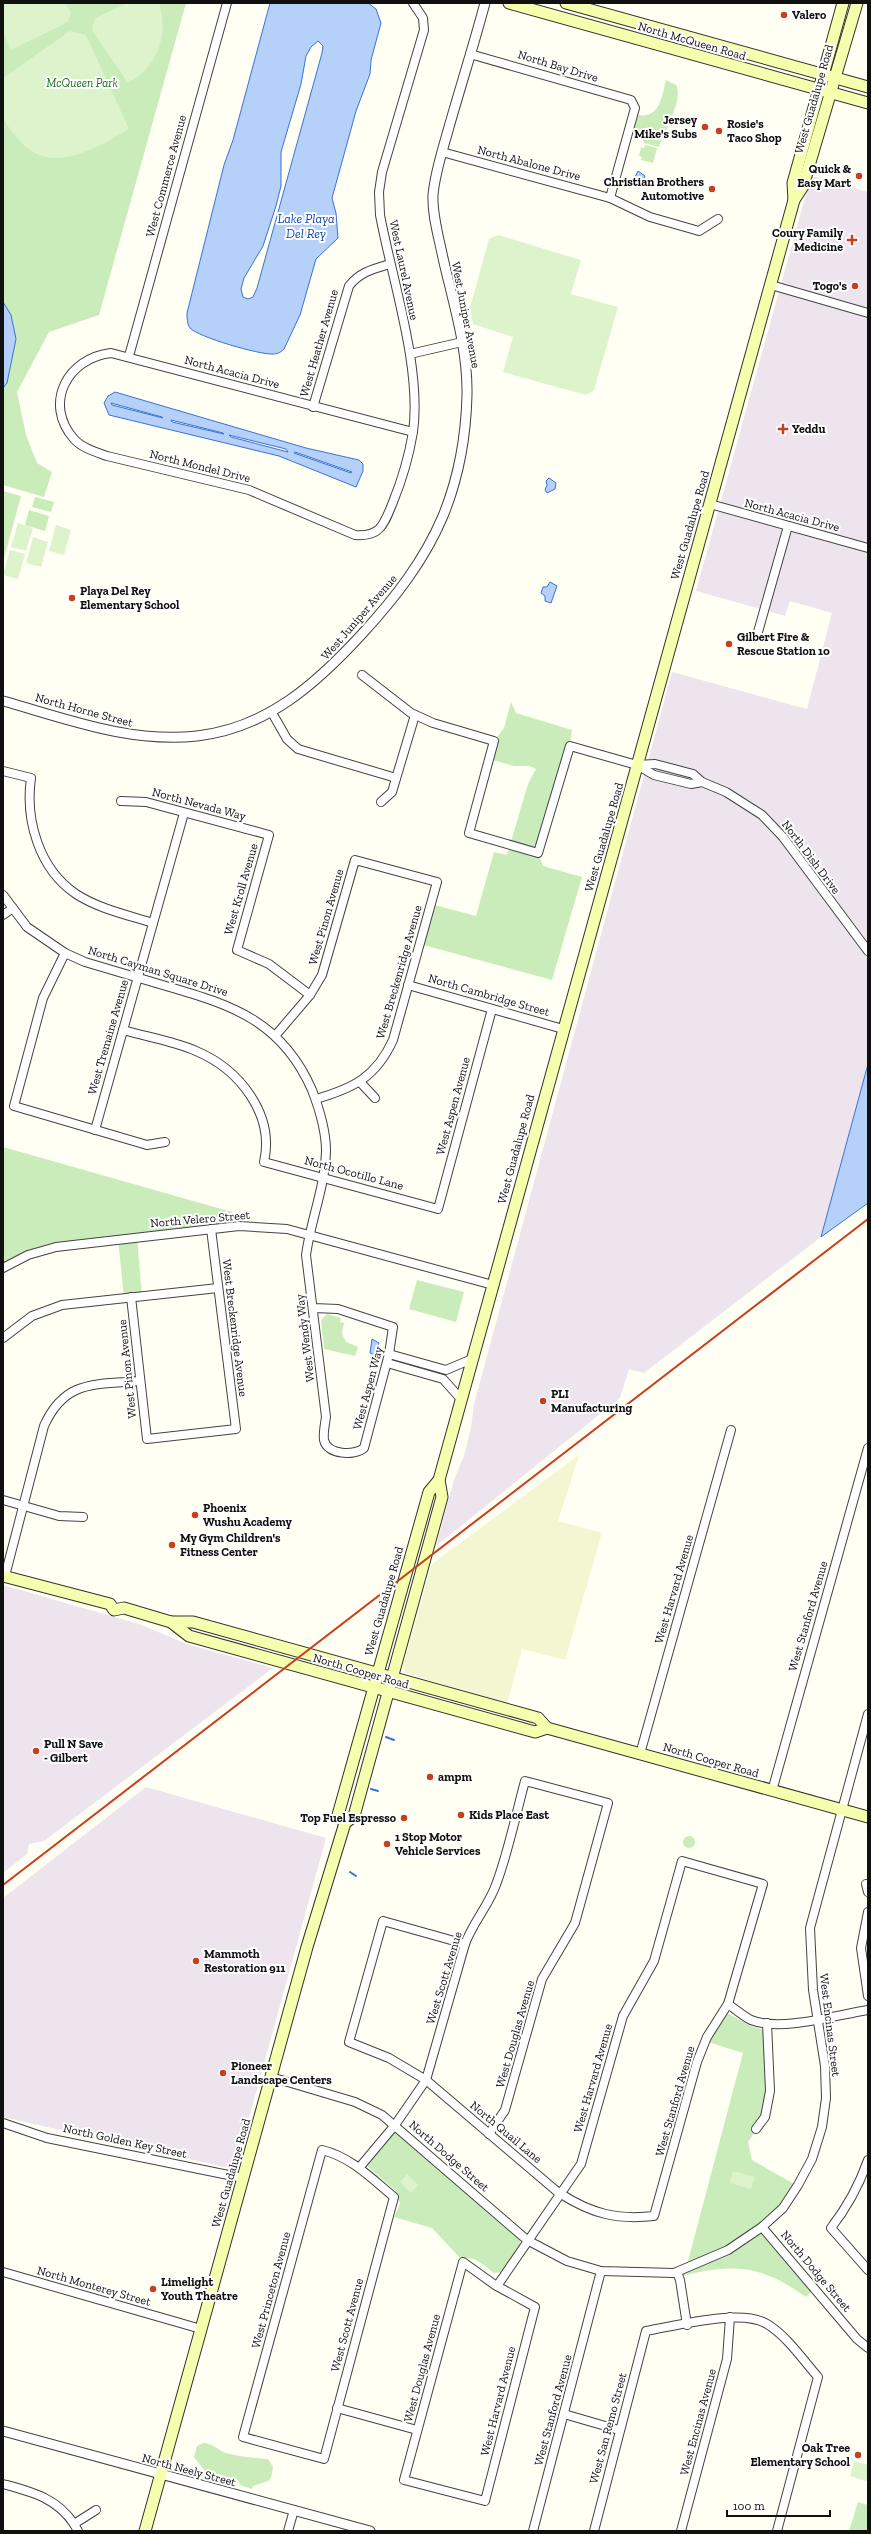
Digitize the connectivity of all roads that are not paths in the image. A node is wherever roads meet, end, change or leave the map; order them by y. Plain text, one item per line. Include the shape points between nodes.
1 (227, 3) edge
2 (413, 3) edge
3 (485, 3) edge
4 (509, 3) edge
5 (566, 3) edge
6 (843, 3) edge
7 (857, 3) edge
8 (674, 33) junction
9 (640, 40) junction
10 (470, 54) junction
11 (828, 77) junction
12 (868, 87) edge
13 (818, 90) junction
14 (830, 93) junction
15 (868, 103) edge
16 (442, 152) junction
17 (610, 198) junction
18 (794, 200) junction
19 (718, 219) dead end
20 (390, 264) junction
21 (771, 285) junction
22 (868, 313) edge
23 (462, 342) junction
24 (410, 354) junction
25 (129, 356) junction
26 (62, 392) joint
27 (313, 407) junction
28 (413, 432) junction
29 (710, 504) junction
30 (788, 526) junction
31 (368, 536) joint
32 (868, 548) edge
33 (758, 632) dead end
34 (362, 675) dead end
35 (3, 701) edge
36 (271, 711) junction
37 (415, 715) junction
38 (637, 765) junction
39 (3, 771) edge
40 (396, 778) junction
41 (122, 801) dead end
42 (381, 802) dead end
43 (184, 813) junction
44 (269, 835) joint
45 (437, 882) joint
46 (3, 895) edge
47 (13, 908) junction
48 (3, 915) edge
49 (153, 923) junction
50 (868, 951) edge
51 (65, 953) junction
52 (138, 978) junction
53 (408, 985) junction
54 (310, 995) junction
55 (492, 1009) junction
56 (563, 1028) junction
57 (123, 1030) junction
58 (275, 1036) junction
59 (360, 1082) junction
60 (375, 1098) dead end
61 (316, 1099) junction
62 (95, 1130) junction
63 (165, 1142) dead end
64 (325, 1177) junction
65 (438, 1209) joint
66 (211, 1229) junction
67 (309, 1234) junction
68 (3, 1268) edge
69 (493, 1284) junction
70 (218, 1288) junction
71 (131, 1297) junction
72 (314, 1308) junction
73 (3, 1338) edge
74 (389, 1354) junction
75 (472, 1359) junction
76 (387, 1363) junction
77 (140, 1381) junction
78 (460, 1398) junction
79 (731, 1430) dead end
80 (147, 1439) joint
81 (868, 1448) edge
82 (359, 1452) joint
83 (439, 1480) junction
84 (3, 1500) edge
85 (25, 1506) junction
86 (83, 1517) dead end
87 (4, 1576) edge
88 (171, 1622) junction
89 (378, 1674) junction
90 (393, 1678) junction
91 (373, 1688) junction
92 (388, 1693) junction
93 (868, 1714) edge
94 (547, 1728) junction
95 (640, 1754) junction
96 (772, 1791) junction
97 (608, 1803) joint
98 (841, 1810) junction
99 (868, 1817) edge
100 (345, 1823) junction
101 (763, 1884) joint
102 (868, 1912) edge
103 (465, 1944) junction
104 (868, 1996) edge
105 (728, 2004) junction
106 (868, 2010) edge
107 (818, 2018) junction
108 (767, 2024) junction
109 (271, 2077) junction
110 (426, 2080) junction
111 (3, 2123) edge
112 (394, 2125) junction
113 (756, 2130) dead end
114 (489, 2134) junction
115 (868, 2160) edge
116 (359, 2168) junction
117 (243, 2178) junction
118 (560, 2194) junction
119 (654, 2216) joint
120 (762, 2227) junction
121 (528, 2240) junction
122 (868, 2270) edge
123 (602, 2271) junction
124 (3, 2272) edge
125 (676, 2272) junction
126 (497, 2286) junction
127 (730, 2317) junction
128 (687, 2325) junction
129 (201, 2329) junction
130 (868, 2348) edge
131 (338, 2408) junction
132 (564, 2414) junction
133 (417, 2430) junction
134 (619, 2430) junction
135 (3, 2431) edge
136 (324, 2459) joint
137 (161, 2475) junction
138 (404, 2480) joint
139 (3, 2484) edge
140 (96, 2510) dead end
141 (294, 2510) junction
142 (76, 2528) edge
143 (145, 2531) edge
144 (288, 2531) edge
145 (370, 2531) edge
146 (533, 2531) edge
147 (593, 2531) edge
148 (681, 2531) edge
149 (777, 2531) edge

1 - 25 street, West Commerce Avenue
2 - 20 street, West Laurel Avenue via 423,18 424,30 382,172 379,192 380,215
3 - 10 street, West Juniper Avenue
4 - 9 main road, North McQueen Road
5 - 8 main road, North McQueen Road
6 - 11 main road, West Guadalupe Road
7 - 11 main road, West Guadalupe Road
8 - 9 main road via 669,41 653,37
8 - 11 main road, North McQueen Road
9 - 13 main road, North McQueen Road
10 - 16 street, West Juniper Avenue
10 - 17 street, North Bay Drive via 631,100 635,108
11 - 12 main road, North McQueen Road
11 - 13 main road, West Guadalupe Road
11 - 14 main road, West Guadalupe Road
13 - 14 main road, North McQueen Road
13 - 18 main road, West Guadalupe Road via 793,183
14 - 15 main road, North McQueen Road
14 - 18 main road, West Guadalupe Road via 803,186
16 - 17 street, North Abalone Drive
16 - 23 street, West Juniper Avenue via 434,183 434,212
17 - 19 street, North Abalone Drive via 650,217 699,231
18 - 21 main road, West Guadalupe Road
20 - 24 street, West Laurel Avenue
20 - 27 street, West Heather Avenue via 368,270 349,286
21 - 22 street
21 - 29 main road, West Guadalupe Road
23 - 24 street
23 - 36 street, West Juniper Avenue via 467,393 462,456 445,513 429,546 402,588 339,659 299,695
24 - 28 street, West Laurel Avenue
25 - 26 street, North Acacia Drive via 96,354 65,380
25 - 27 street, North Acacia Drive
26 - 31 street, North Mondel Drive via 62,419 75,441 88,449 107,456 250,490 355,535
27 - 28 street, North Acacia Drive
28 - 31 street, West Laurel Avenue via 400,485 385,522 375,534
29 - 30 street, North Acacia Drive
29 - 38 main road, West Guadalupe Road
30 - 32 street, North Acacia Drive
30 - 33 street
34 - 37 street
35 - 36 street, North Horne Street via 119,733 151,737 200,735 238,726
36 - 40 street via 287,739 298,749
37 - 38 street, North Dish Drive via 494,741 469,833 538,853 570,746
37 - 40 street
38 - 50 street, North Dish Drive via 663,766 693,774 702,782 726,792 762,815 783,837
38 - 56 main road, West Guadalupe Road
39 - 49 street via 31,778 28,796 34,833 48,864 60,880 76,894 96,905
40 - 42 street via 392,792
41 - 43 street, North Nevada Way via 146,802
43 - 44 street, North Nevada Way
43 - 49 street, West Tremaine Avenue
44 - 54 street, West Kroll Avenue via 237,950 269,964
45 - 53 street, West Breckenridge Avenue
45 - 54 street, West Pinon Avenue via 355,860 329,955 322,975
46 - 47 street, North Cayman Square Drive
47 - 48 street
47 - 51 street, North Cayman Square Drive via 27,927
49 - 52 street, West Tremaine Avenue
51 - 52 street, North Cayman Square Drive
51 - 62 street via 43,998 14,1106
52 - 57 street, West Tremaine Avenue
52 - 58 street, North Cayman Square Drive via 237,1008
53 - 55 street, North Cambridge Street
53 - 59 street, West Breckenridge Avenue via 386,1056 376,1070
54 - 58 street, West Pinon Avenue
55 - 56 street, North Cambridge Street
55 - 65 street, West Aspen Avenue
56 - 69 main road, West Guadalupe Road
57 - 62 street, West Tremaine Avenue
57 - 64 street, North Ocotillo Lane via 196,1051 235,1075 247,1090 261,1118 268,1147 264,1162
58 - 61 street, North Cayman Square Drive via 293,1056
59 - 60 street
59 - 61 street, West Breckenridge Avenue
61 - 64 street, North Cayman Square Drive via 326,1149
62 - 63 street via 147,1145
64 - 65 street, North Ocotillo Lane
64 - 67 street, North Cayman Square Drive
66 - 67 street, North Velero Street via 262,1226
66 - 68 street, North Velero Street via 56,1247 28,1255
66 - 70 street, West Breckenridge Avenue
67 - 69 street, North Velero Street
67 - 72 street, West Wendy Way via 306,1255
69 - 75 main road, West Guadalupe Road
70 - 71 street
70 - 80 street, West Breckenridge Avenue via 236,1429
71 - 73 street via 62,1305 32,1316
71 - 77 street, West Pinon Avenue
72 - 74 street, West Aspen Way via 338,1309 393,1327
72 - 82 street, West Wendy Way via 326,1417 324,1440 327,1446 335,1450 345,1453
74 - 75 street via 446,1370
74 - 76 street, West Aspen Way
75 - 78 main road, West Guadalupe Road
76 - 78 street via 443,1379
76 - 82 street, West Aspen Way via 364,1448
77 - 80 street, West Pinon Avenue
77 - 85 street via 84,1386 72,1391 55,1405 44,1426
78 - 83 main road, West Guadalupe Road
79 - 95 street, West Harvard Avenue
81 - 96 street, West Stanford Avenue
83 - 89 main road, West Guadalupe Road via 429,1492
83 - 90 main road, West Guadalupe Road via 442,1497
84 - 85 street
85 - 86 street via 59,1516
85 - 87 street
87 - 88 main road, North Cooper Road via 110,1604 114,1610 124,1608
88 - 89 main road, North Cooper Road via 193,1622
88 - 91 main road, North Cooper Road via 189,1636
89 - 90 main road, North Cooper Road
89 - 91 main road, West Guadalupe Road
90 - 92 main road, West Guadalupe Road
90 - 94 main road, North Cooper Road via 538,1718
91 - 92 main road, North Cooper Road
91 - 100 main road, West Guadalupe Road via 338,1815
92 - 94 main road, North Cooper Road via 535,1732
92 - 100 main road, West Guadalupe Road via 354,1816
93 - 98 street, West Encinas Street
94 - 95 main road, North Cooper Road
95 - 96 main road, North Cooper Road
96 - 98 main road, North Cooper Road
97 - 103 street, West Scott Avenue via 525,1781 497,1882 490,1900 470,1931
97 - 114 street, West Douglas Avenue via 575,1923 542,1978 506,2110
98 - 99 main road, North Cooper Road
98 - 107 street, West Encinas Street via 810,1928 810,1961
100 - 109 main road, West Guadalupe Road
101 - 105 street, West Stanford Avenue
101 - 118 street, West Harvard Avenue via 682,1861 654,1960 623,2016 581,2164
102 - 104 street via 861,1948
103 - 110 street, West Scott Avenue
103 - 110 street, North Quail Lane via 383,1921 349,2042 389,2058
105 - 108 street via 750,2019
105 - 119 street, West Stanford Avenue via 707,2037 697,2062
106 - 107 street
107 - 108 street
107 - 120 street, West Encinas Street via 825,2066 826,2098 822,2127 812,2158 798,2185 783,2208
108 - 113 street via 770,2091 765,2117
109 - 112 street, North Dodge Street via 368,2107
109 - 117 main road, West Guadalupe Road
110 - 112 street, West Scott Avenue
110 - 114 street, North Quail Lane
111 - 117 street, North Golden Key Street via 47,2138
112 - 116 street, West Scott Avenue
112 - 121 street, North Dodge Street
114 - 118 street, North Quail Lane
115 - 122 street via 860,2183 846,2209 831,2228
116 - 131 street, West Scott Avenue via 394,2197
116 - 136 street, West Princeton Avenue via 336,2153 322,2150 243,2437
117 - 129 main road, West Guadalupe Road
118 - 119 street, North Quail Lane via 579,2206 602,2214 628,2219
118 - 121 street, West Harvard Avenue
120 - 125 street, West Encinas Street via 728,2250
120 - 130 street, North Dodge Street via 857,2339
121 - 123 street, North Dodge Street via 567,2261
121 - 126 street, West Harvard Avenue
123 - 125 street, West Encinas Street
123 - 132 street, West Stanford Avenue
124 - 129 street, North Monterey Street
125 - 128 street via 680,2280
126 - 133 street, West Douglas Avenue via 463,2262
126 - 138 street, West Harvard Avenue via 535,2307 485,2501
127 - 128 street
127 - 148 street, West Encinas Avenue via 727,2359
127 - 149 street via 742,2317 766,2324 779,2333 818,2377
128 - 134 street, West San Remo Street via 646,2331
129 - 137 main road, West Guadalupe Road
131 - 133 street
131 - 136 street, West Scott Avenue
132 - 134 street
132 - 146 street, West Stanford Avenue
133 - 138 street, West Douglas Avenue
134 - 147 street, West San Remo Street
135 - 137 street, North Neely Street
137 - 141 street, North Neely Street
137 - 143 main road, West Guadalupe Road
139 - 142 street via 53,2501 66,2512
140 - 142 street
141 - 144 street
141 - 145 street, North Neely Street

